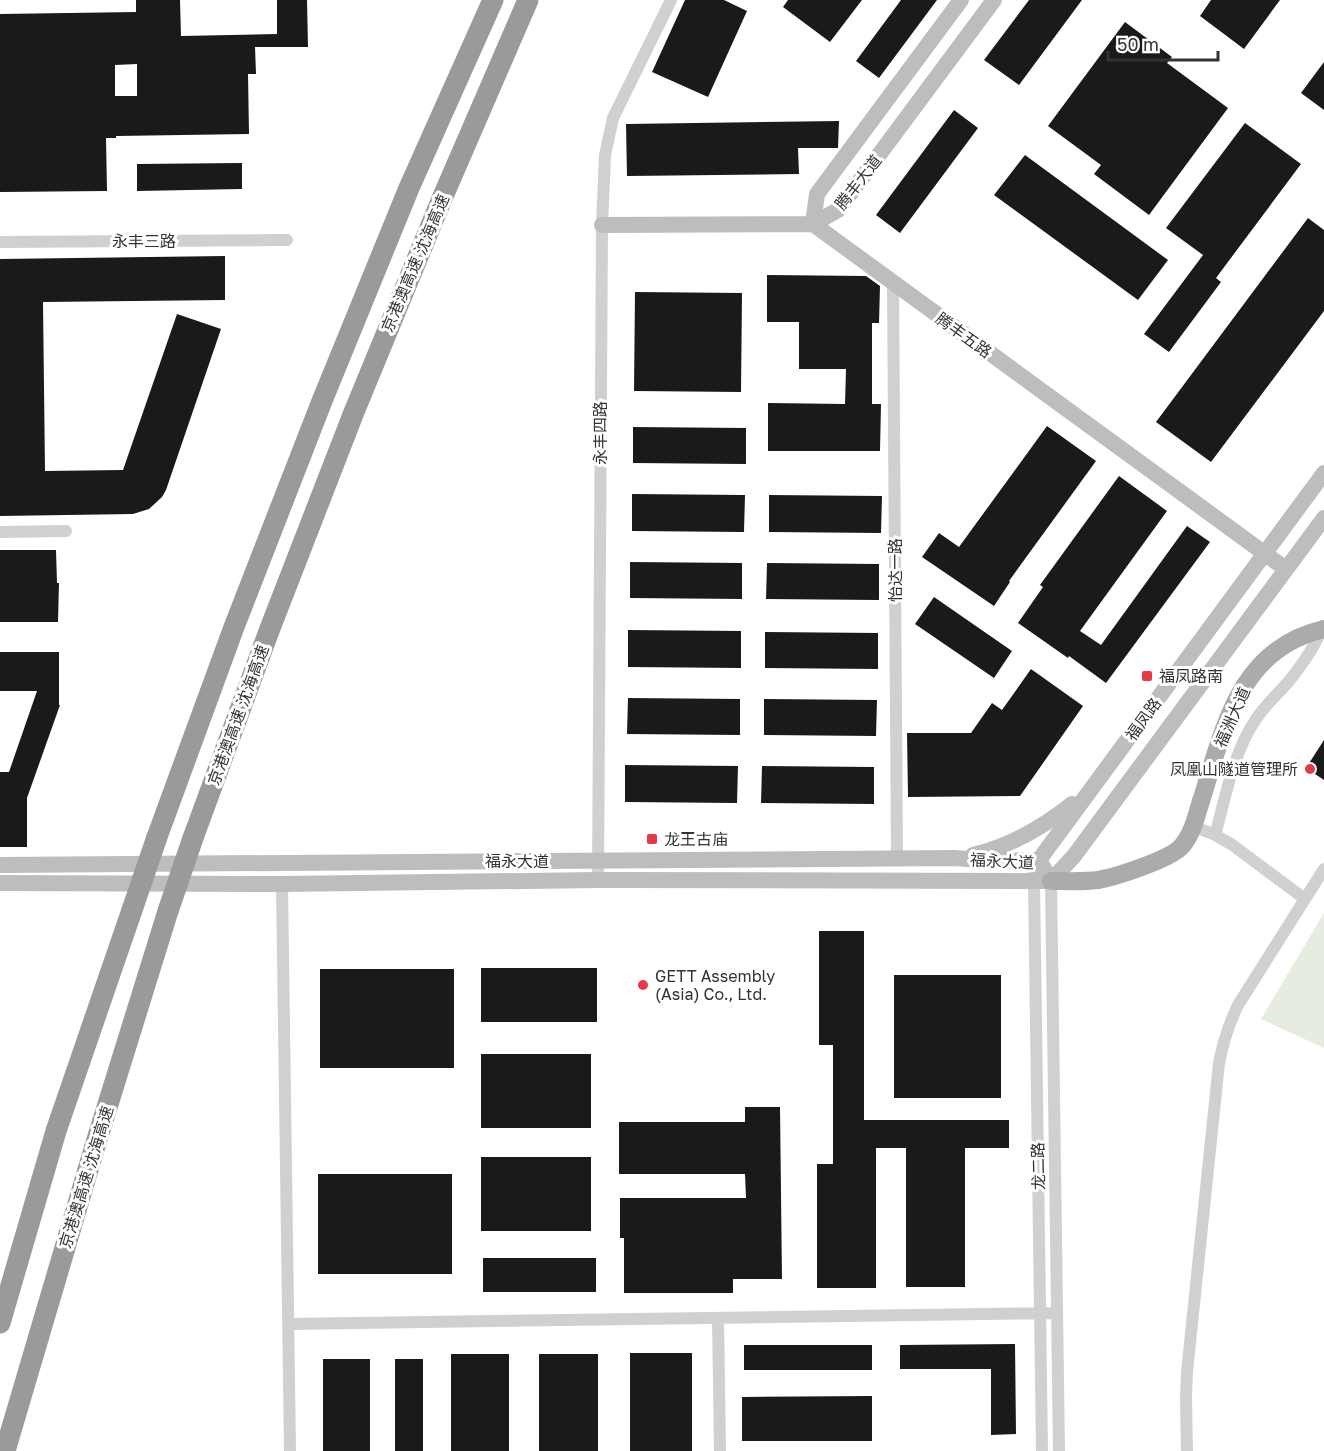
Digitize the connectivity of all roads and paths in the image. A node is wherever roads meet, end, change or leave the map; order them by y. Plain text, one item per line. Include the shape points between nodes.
1 (493, 0) edge
2 (528, 0) edge
3 (671, 0) edge
4 (962, 0) edge
5 (994, 0) edge
6 (813, 224) junction
7 (602, 225) junction
8 (287, 240) dead end
9 (0, 242) edge
10 (893, 282) junction
11 (1324, 473) edge
12 (1323, 521) edge
13 (66, 531) dead end
14 (0, 532) edge
15 (1265, 554) junction
16 (1286, 569) junction
17 (1324, 623) edge
18 (1324, 629) edge
19 (1091, 789) junction
20 (1193, 826) junction
21 (1215, 835) junction
22 (897, 857) junction
23 (955, 858) junction
24 (1039, 860) junction
25 (598, 861) junction
26 (0, 865) edge
27 (1324, 869) edge
28 (598, 880) junction
29 (1042, 881) junction
30 (0, 883) edge
31 (282, 884) junction
32 (1305, 899) junction
33 (1040, 1313) junction
34 (1057, 1313) junction
35 (718, 1318) junction
36 (0, 1323) edge
37 (288, 1324) junction
38 (5, 1451) edge
39 (290, 1451) edge
40 (720, 1451) edge
41 (1042, 1451) edge
42 (1059, 1451) edge
43 (1187, 1451) edge

1 - 36 highway, 京港澳高速 沈海高速, bridge via 409,188 234,627 56,1131
2 - 38 highway, 京港澳高速 沈海高速, bridge via 354,412 193,838 95,1146
3 - 7 street, 永丰四路 via 613,118 605,155
4 - 6 main road, 腾丰大道 via 817,194
5 - 6 main road, 腾丰大道 via 838,210
6 - 7 main road
6 - 10 main road, 腾丰五路
7 - 25 street, 永丰四路
8 - 9 street, 永丰三路
10 - 15 main road, 腾丰五路
10 - 22 street, 怡达一路
11 - 15 main road, 福凤路
12 - 16 main road, 福凤路
13 - 14 street
15 - 16 main road, 腾丰五路
15 - 19 main road, 福凤路
16 - 29 main road, 福凤路 via 1074,856
17 - 21 street via 1311,652 1265,706 1245,738
18 - 20 main road, 福洲大道, bridge via 1283,646 1260,665 1240,691 1226,721
19 - 23 main road via 1028,834 986,851
19 - 24 main road, 福凤路
20 - 21 street
20 - 29 main road, 福洲大道 via 1179,849 1156,861 1108,878
21 - 32 street
22 - 23 main road, 福永大道
22 - 25 main road, 福永大道
23 - 24 main road, 福永大道
24 - 29 main road, 福永大道
25 - 26 main road, 福永大道
25 - 28 street, 永丰四路
27 - 32 street
28 - 29 main road, 福永大道
28 - 31 main road, 福永大道
29 - 33 street, 龙二路
29 - 34 street, 龙二路
30 - 31 main road, 福永大道
31 - 37 street
32 - 43 street via 1238,1005 1224,1039 1187,1372
33 - 34 street
33 - 35 street
33 - 41 street, 龙二路
34 - 42 street, 龙二路
35 - 37 street
35 - 40 street
37 - 39 street

